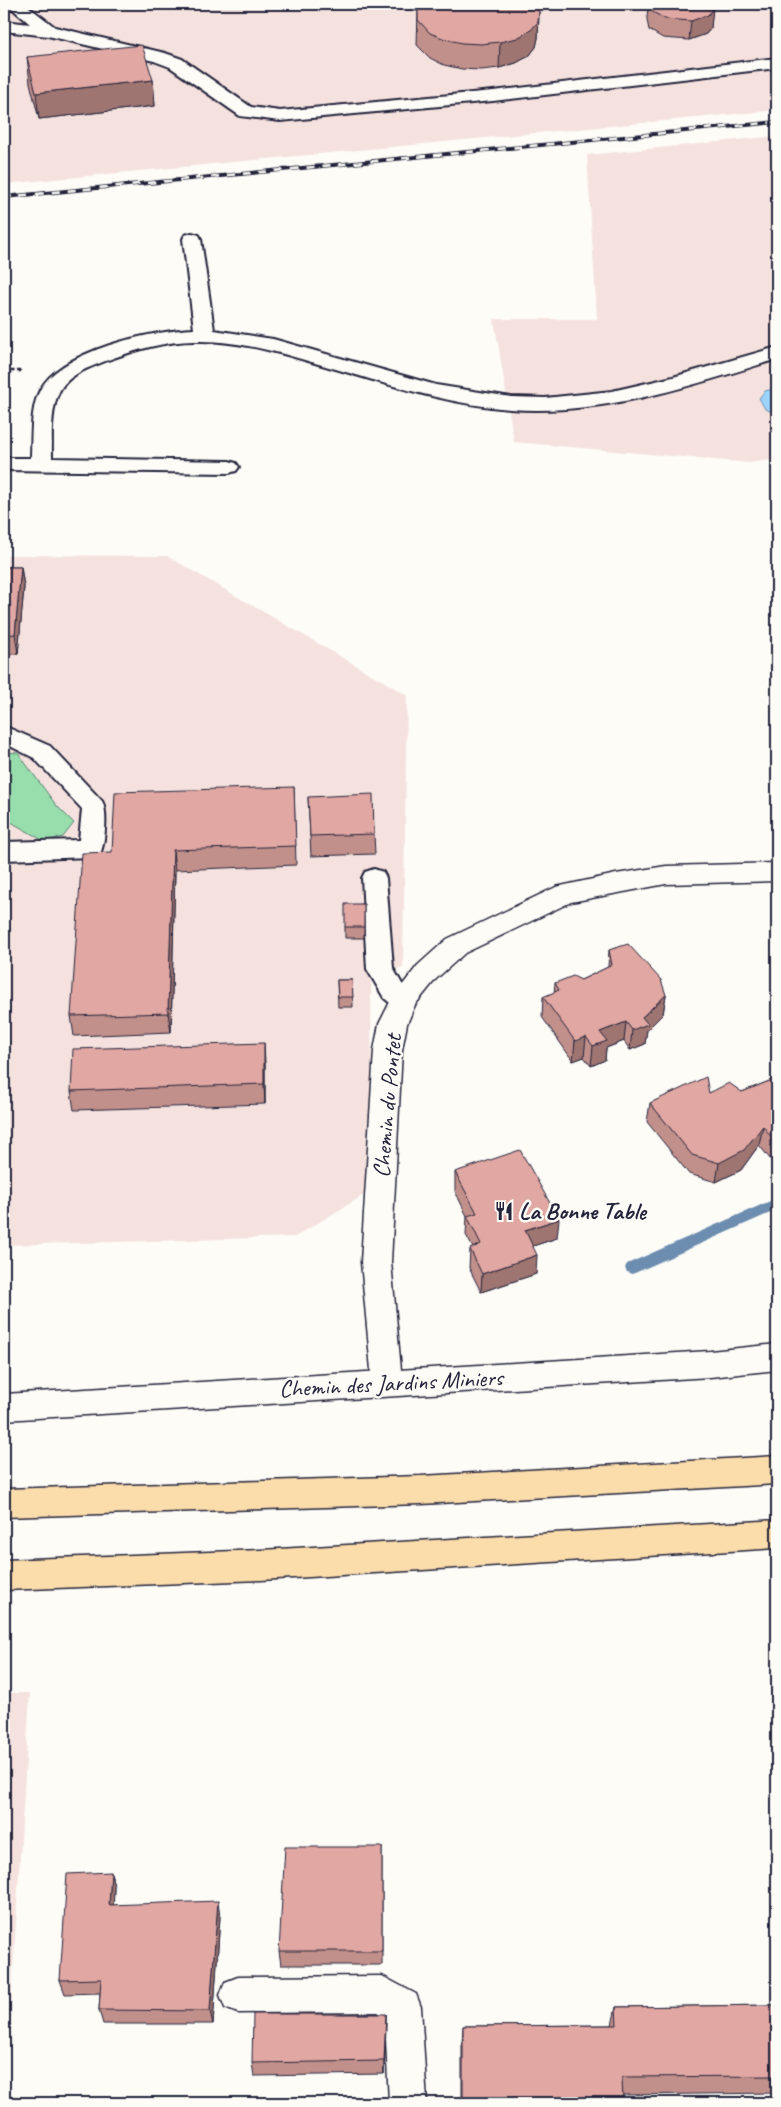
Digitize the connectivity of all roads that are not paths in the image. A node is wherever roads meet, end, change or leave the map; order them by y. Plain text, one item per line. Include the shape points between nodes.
1 (15, 4) edge
2 (4, 26) edge
3 (49, 31) junction
4 (777, 63) edge
5 (192, 239) dead end
6 (205, 335) junction
7 (777, 353) edge
8 (4, 464) edge
9 (41, 465) junction
10 (229, 467) dead end
11 (4, 734) edge
12 (4, 851) edge
13 (777, 872) edge
14 (374, 878) dead end
15 (404, 1000) junction
16 (777, 1357) edge
17 (385, 1383) junction
18 (4, 1407) edge
19 (777, 1470) edge
20 (4, 1503) edge
21 (777, 1534) edge
22 (4, 1574) edge
23 (238, 1995) dead end
24 (408, 2103) edge

1 - 3 lane
2 - 3 lane
3 - 4 lane via 176,63 246,112 280,116 493,96
5 - 6 lane
6 - 7 lane via 260,341 467,398 512,403 553,403 609,396 694,378
6 - 9 lane via 150,340 66,370 48,392
8 - 9 lane
9 - 10 lane
11 - 12 lane via 42,752 94,807 91,848
13 - 15 street, Chemin du Pontet via 666,875 565,894 456,946 427,972
14 - 15 lane via 380,969 393,991
15 - 17 street, Chemin du Pontet via 392,1024 388,1050 376,1262
16 - 17 street, Chemin des Jardins Miniers via 710,1364
17 - 18 street, Chemin des Jardins Miniers
19 - 20 highway via 421,1490
21 - 22 highway via 271,1564
23 - 24 street via 382,1994 403,2007

